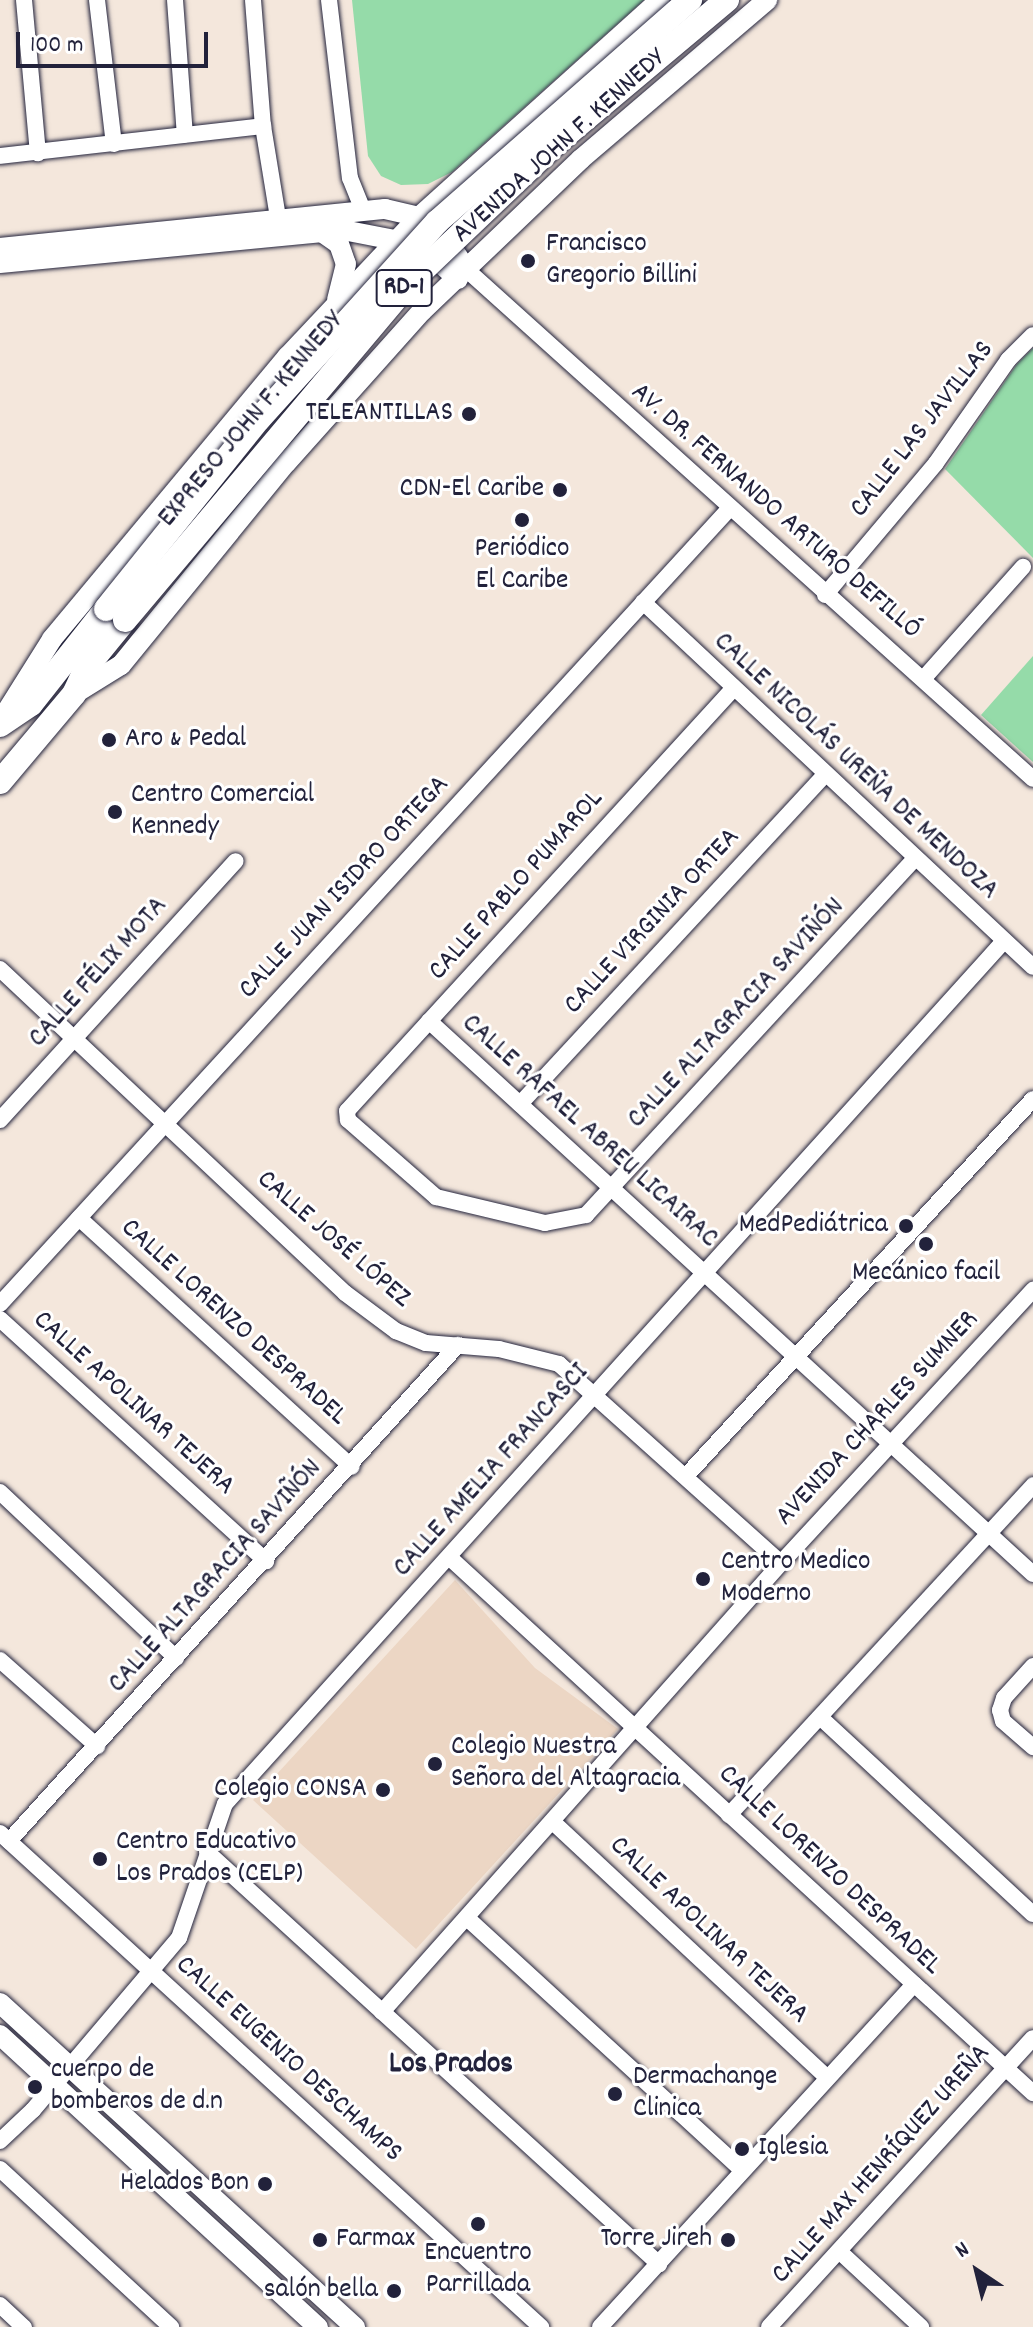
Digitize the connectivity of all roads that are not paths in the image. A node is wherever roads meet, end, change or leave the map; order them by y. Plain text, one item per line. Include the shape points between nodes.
1 (24, 0) edge
2 (97, 0) edge
3 (175, 0) edge
4 (253, 0) edge
5 (329, 0) edge
6 (660, 0) edge
7 (690, 0) edge
8 (727, 0) edge
9 (767, 0) edge
10 (263, 126) junction
11 (185, 135) junction
12 (114, 144) junction
13 (38, 153) junction
14 (0, 156) edge
15 (451, 187) junction
16 (385, 209) junction
17 (363, 210) junction
18 (419, 217) junction
19 (278, 218) junction
20 (508, 229) junction
21 (319, 230) junction
22 (398, 239) junction
23 (0, 248) edge
24 (0, 263) edge
25 (372, 267) junction
26 (468, 278) junction
27 (334, 307) junction
28 (422, 311) junction
29 (1033, 335) edge
30 (730, 508) junction
31 (1023, 567) dead end
32 (825, 595) junction
33 (643, 602) junction
34 (115, 615) junction
35 (924, 678) junction
36 (732, 690) junction
37 (74, 694) junction
38 (0, 723) edge
39 (824, 776) junction
40 (1033, 779) edge
41 (0, 782) edge
42 (915, 859) junction
43 (236, 861) dead end
44 (1004, 941) junction
45 (1033, 967) edge
46 (0, 969) edge
47 (429, 1021) junction
48 (75, 1038) junction
49 (1033, 1099) edge
50 (520, 1104) junction
51 (0, 1120) edge
52 (348, 1120) joint
53 (166, 1121) junction
54 (612, 1188) junction
55 (79, 1218) junction
56 (707, 1275) junction
57 (1033, 1290) edge
58 (0, 1304) edge
59 (0, 1319) edge
60 (458, 1345) junction
61 (794, 1355) junction
62 (596, 1395) junction
63 (891, 1444) junction
64 (352, 1467) junction
65 (686, 1476) junction
66 (1033, 1485) edge
67 (0, 1492) edge
68 (989, 1533) junction
69 (449, 1557) junction
70 (266, 1561) junction
71 (781, 1563) junction
72 (1033, 1574) edge
73 (176, 1658) junction
74 (0, 1660) edge
75 (1033, 1666) edge
76 (820, 1717) junction
77 (635, 1728) junction
78 (97, 1746) junction
79 (1033, 1747) edge
80 (729, 1815) junction
81 (553, 1822) junction
82 (4, 1837) edge
83 (207, 1852) junction
84 (1033, 1914) edge
85 (467, 1918) junction
86 (152, 1971) junction
87 (914, 1984) junction
88 (0, 2003) edge
89 (382, 2012) junction
90 (0, 2035) edge
91 (1033, 2038) edge
92 (70, 2067) junction
93 (1005, 2068) junction
94 (826, 2077) junction
95 (54, 2085) junction
96 (1033, 2093) edge
97 (0, 2141) edge
98 (0, 2169) edge
99 (742, 2170) junction
100 (839, 2251) junction
101 (659, 2264) junction
102 (0, 2305) edge
103 (24, 2327) edge
104 (171, 2327) edge
105 (318, 2327) edge
106 (355, 2327) edge
107 (541, 2327) edge
108 (600, 2327) edge
109 (769, 2327) edge
110 (921, 2327) edge

1 - 13 street
2 - 12 street
3 - 11 street
4 - 10 street
5 - 17 street via 350,178
6 - 15 main road, AVENIDA JOHN F. KENNEDY / RD-1
7 - 34 highway, EXPRESO JOHN F. KENNEDY / RD-1, bridge via 437,222 259,419
8 - 34 highway, EXPRESO JOHN F. KENNEDY / RD-1, bridge via 532,165 406,286
9 - 20 main road, AVENIDA JOHN F. KENNEDY / RD-1
10 - 11 street
10 - 19 street
11 - 12 street
12 - 13 street
13 - 14 street
15 - 16 main road
15 - 18 main road, AVENIDA JOHN F. KENNEDY / RD-1
15 - 20 main road via 446,208 457,230 475,237
16 - 17 main road
16 - 18 main road
17 - 19 main road
18 - 22 main road, AVENIDA JOHN F. KENNEDY / RD-1
18 - 26 main road via 439,229
19 - 23 main road
20 - 26 main road, AVENIDA JOHN F. KENNEDY / RD-1
21 - 22 main road via 366,231
21 - 24 main road
21 - 27 main road via 339,244 346,264
22 - 25 main road, AVENIDA JOHN F. KENNEDY / RD-1
22 - 26 main road via 420,245
25 - 27 main road, AVENIDA JOHN F. KENNEDY / RD-1
25 - 28 main road via 412,271 425,291
26 - 28 main road, AVENIDA JOHN F. KENNEDY / RD-1
26 - 30 street, AV. DR. FERNANDO ARTURO DEFILLÓ
27 - 38 main road, AVENIDA JOHN F. KENNEDY / RD-1 via 133,538 52,639
28 - 37 main road, AVENIDA JOHN F. KENNEDY / RD-1 via 286,463 121,665
29 - 32 street, CALLE LAS JAVILLAS via 1008,360 936,463
30 - 32 street, AV. DR. FERNANDO ARTURO DEFILLÓ
30 - 33 street, CALLE JUAN ISIDRO ORTEGA
31 - 35 street
32 - 35 street, AV. DR. FERNANDO ARTURO DEFILLÓ
33 - 36 street, CALLE NICOLÁS UREÑA DE MENDOZA
33 - 53 street, CALLE JUAN ISIDRO ORTEGA
34 - 37 highway, EXPRESO JOHN F. KENNEDY / RD-1
34 - 38 highway, EXPRESO JOHN F. KENNEDY / RD-1 via 31,704
35 - 40 street, AV. DR. FERNANDO ARTURO DEFILLÓ
36 - 39 street, CALLE NICOLÁS UREÑA DE MENDOZA
36 - 47 street, CALLE PABLO PUMAROL
37 - 41 highway, EXPRESO JOHN F. KENNEDY / RD-1
39 - 42 street, CALLE NICOLÁS UREÑA DE MENDOZA
39 - 50 street, CALLE VIRGINIA ORTEA
42 - 44 street, CALLE NICOLÁS UREÑA DE MENDOZA
42 - 54 street, CALLE ALTAGRACIA SAVIÑÓN
43 - 48 street, CALLE FÉLIX MOTA
44 - 45 street, CALLE NICOLÁS UREÑA DE MENDOZA
44 - 56 street, CALLE AMELIA FRANCASCI
46 - 48 street, CALLE JOSÉ LÓPEZ
47 - 50 street, CALLE RAFAEL ABREU LICAIRAC
47 - 52 street, CALLE PABLO PUMAROL via 347,1111
48 - 51 street, CALLE FÉLIX MOTA
48 - 53 street, CALLE JOSÉ LÓPEZ
49 - 61 street
50 - 54 street, CALLE RAFAEL ABREU LICAIRAC
52 - 54 street, CALLE ALTAGRACIA SAVIÑÓN via 423,1188 449,1202 558,1222 586,1215
53 - 55 street, CALLE JUAN ISIDRO ORTEGA
53 - 60 street, CALLE JOSÉ LÓPEZ via 345,1293 396,1331 426,1343
54 - 56 street, CALLE RAFAEL ABREU LICAIRAC
55 - 58 street, CALLE JUAN ISIDRO ORTEGA
55 - 64 street, CALLE LORENZO DESPRADEL
56 - 61 street, CALLE RAFAEL ABREU LICAIRAC
56 - 62 street, CALLE AMELIA FRANCASCI
57 - 63 street, AVENIDA CHARLES SUMNER
59 - 70 street, CALLE APOLINAR TEJERA
60 - 62 street, CALLE JOSÉ LÓPEZ via 532,1354 559,1364
60 - 64 street, CALLE ALTAGRACIA SAVIÑÓN
61 - 63 street, CALLE RAFAEL ABREU LICAIRAC
61 - 65 street
62 - 65 street, CALLE JOSÉ LÓPEZ
62 - 69 street, CALLE AMELIA FRANCASCI
63 - 68 street, CALLE RAFAEL ABREU LICAIRAC
63 - 71 street, AVENIDA CHARLES SUMNER
64 - 70 street, CALLE ALTAGRACIA SAVIÑÓN
65 - 71 street, CALLE JOSÉ LÓPEZ
66 - 68 street
67 - 73 street
68 - 72 street, CALLE RAFAEL ABREU LICAIRAC
68 - 76 street
69 - 77 street, CALLE LORENZO DESPRADEL
69 - 83 street, CALLE AMELIA FRANCASCI via 225,1804
70 - 73 street, CALLE ALTAGRACIA SAVIÑÓN
71 - 77 street, AVENIDA CHARLES SUMNER
73 - 78 street, CALLE ALTAGRACIA SAVIÑÓN
74 - 78 street
75 - 79 street via 1000,1710 1003,1721
76 - 80 street
76 - 84 street
77 - 80 street, CALLE LORENZO DESPRADEL
77 - 81 street, AVENIDA CHARLES SUMNER
78 - 82 street, CALLE ALTAGRACIA SAVIÑÓN
80 - 87 street, CALLE LORENZO DESPRADEL
81 - 85 street, AVENIDA CHARLES SUMNER
81 - 94 street, CALLE APOLINAR TEJERA
82 - 86 street, CALLE EUGENIO DESCHAMPS
83 - 86 street, CALLE AMELIA FRANCASCI via 190,1918
83 - 89 street
85 - 89 street, AVENIDA CHARLES SUMNER
85 - 99 street
86 - 92 street, CALLE AMELIA FRANCASCI
86 - 107 street, CALLE EUGENIO DESCHAMPS
87 - 93 street, CALLE LORENZO DESPRADEL
87 - 94 street
88 - 92 main road
89 - 101 street
90 - 95 main road
91 - 93 street, CALLE MAX HENRÍQUEZ UREÑA
92 - 95 street, CALLE AMELIA FRANCASCI
92 - 106 main road
93 - 96 street, CALLE LORENZO DESPRADEL
93 - 100 street, CALLE MAX HENRÍQUEZ UREÑA
94 - 99 street
95 - 97 street, CALLE AMELIA FRANCASCI
95 - 105 main road
98 - 104 street
99 - 101 street
100 - 109 street, CALLE MAX HENRÍQUEZ UREÑA
100 - 110 street
101 - 108 street
102 - 103 street

